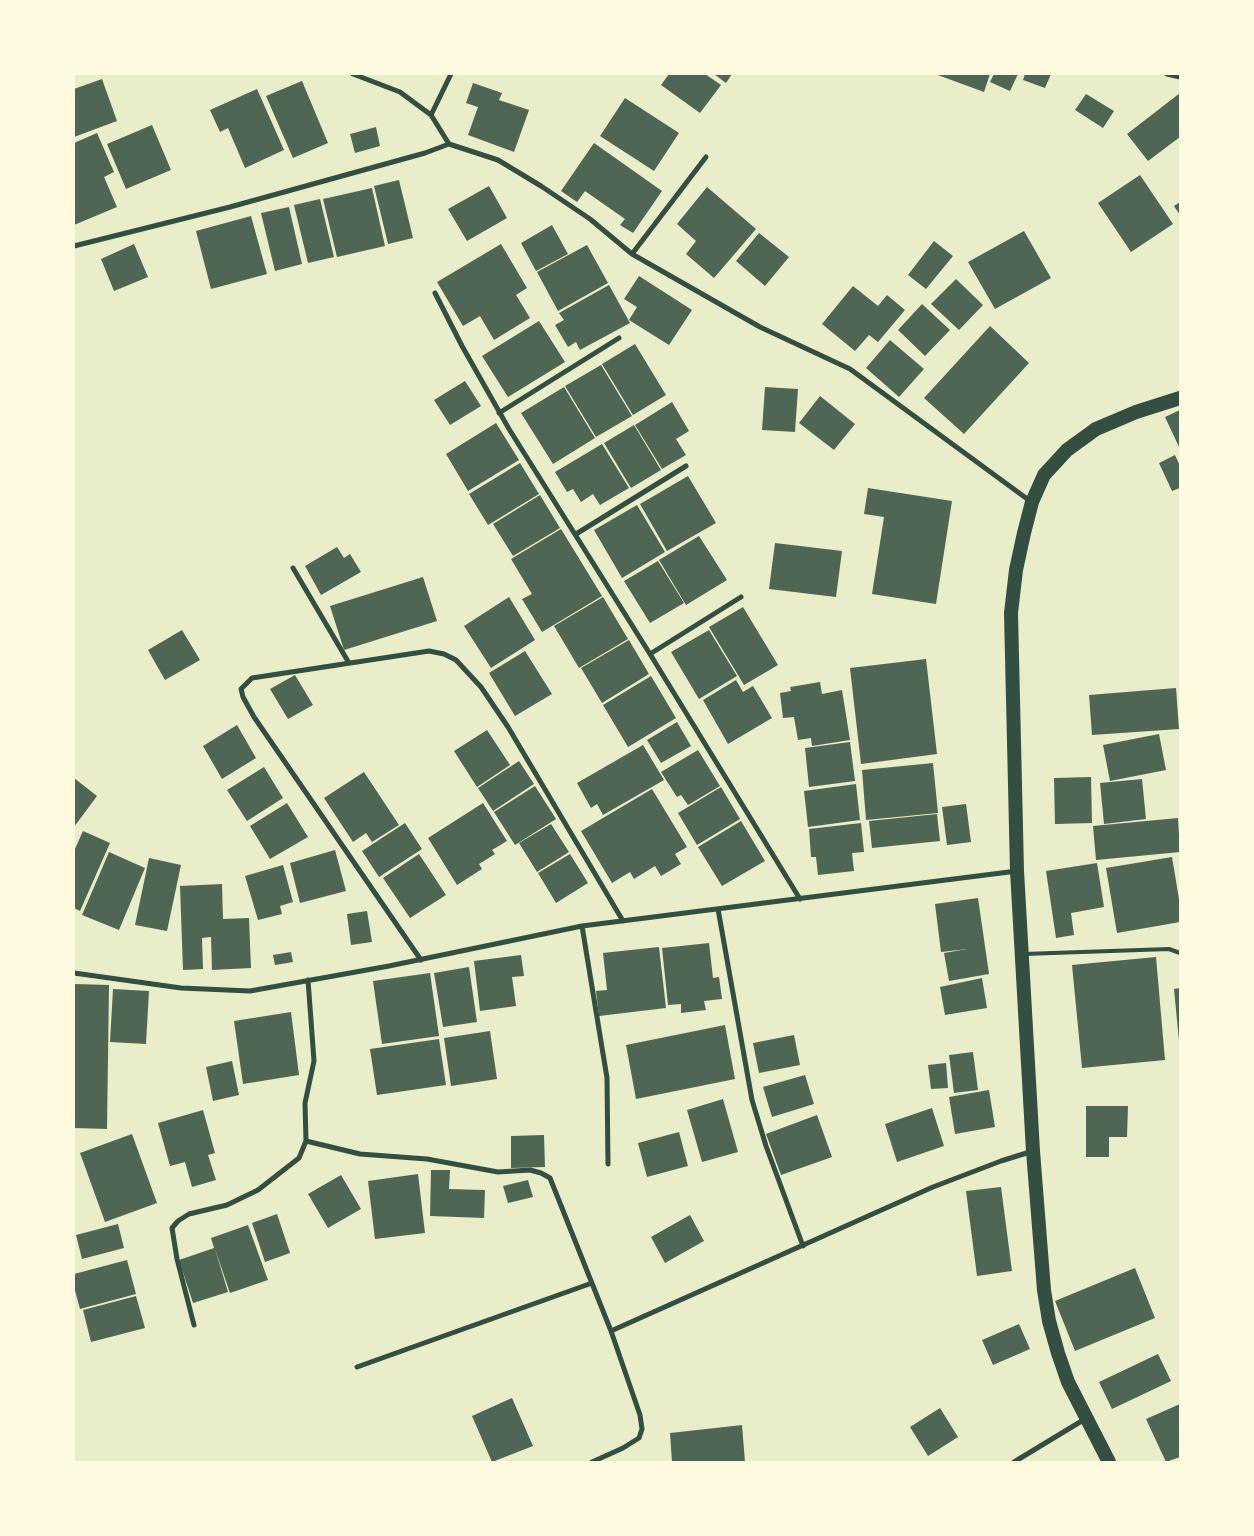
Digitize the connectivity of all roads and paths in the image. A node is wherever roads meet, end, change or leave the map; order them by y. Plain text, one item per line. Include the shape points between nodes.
1 (353, 74) edge
2 (452, 74) edge
3 (1167, 74) edge
4 (1180, 77) edge
5 (431, 115) junction
6 (449, 144) junction
7 (706, 156) dead end
8 (74, 246) edge
9 (632, 254) junction
10 (435, 293) dead end
11 (619, 338) dead end
12 (1180, 398) edge
13 (499, 413) junction
14 (686, 466) dead end
15 (1032, 502) junction
16 (576, 534) junction
17 (294, 568) dead end
18 (741, 597) dead end
19 (650, 654) junction
20 (349, 663) junction
21 (1017, 871) junction
22 (800, 899) junction
23 (718, 909) junction
24 (623, 921) junction
25 (582, 926) junction
26 (1180, 953) edge
27 (1022, 954) junction
28 (420, 960) junction
29 (74, 973) edge
30 (308, 980) junction
31 (306, 1141) junction
32 (1033, 1151) junction
33 (608, 1164) dead end
34 (803, 1246) junction
35 (592, 1283) junction
36 (194, 1325) dead end
37 (611, 1331) junction
38 (357, 1367) dead end
39 (1085, 1418) junction
40 (592, 1462) edge
41 (1014, 1462) edge
42 (1108, 1462) edge

1 - 5 street via 400,92
2 - 5 street
3 - 4 street
5 - 6 street
6 - 8 street via 230,207
6 - 9 street via 498,160 590,219
7 - 9 street
9 - 15 street via 760,327 850,369
10 - 13 street
11 - 13 street
12 - 15 highway via 1096,429 1067,450 1044,475
13 - 16 street
14 - 16 street
15 - 21 highway via 1016,570 1011,613
16 - 19 street
17 - 20 street
18 - 19 street
19 - 22 street
20 - 24 street via 429,651 456,660 481,687 508,727
20 - 28 street via 252,678 241,689 254,717
21 - 22 street
21 - 27 highway
22 - 23 street
23 - 24 street
23 - 34 street via 752,1100
24 - 25 street
25 - 28 street
25 - 33 street via 607,1078
26 - 27 lane via 1169,949
27 - 32 highway
28 - 30 street
29 - 30 street via 181,988 236,991
30 - 31 street via 314,1060 305,1103
31 - 35 street via 360,1154 427,1159 498,1172 530,1170 541,1173 550,1178
31 - 36 street via 299,1158 258,1190 227,1205 189,1214 172,1228
32 - 34 street via 933,1187
32 - 39 highway via 1049,1321 1068,1382
34 - 37 street
35 - 37 street
35 - 38 street
37 - 40 street via 640,1414 642,1429 639,1438
39 - 41 street
39 - 42 highway

